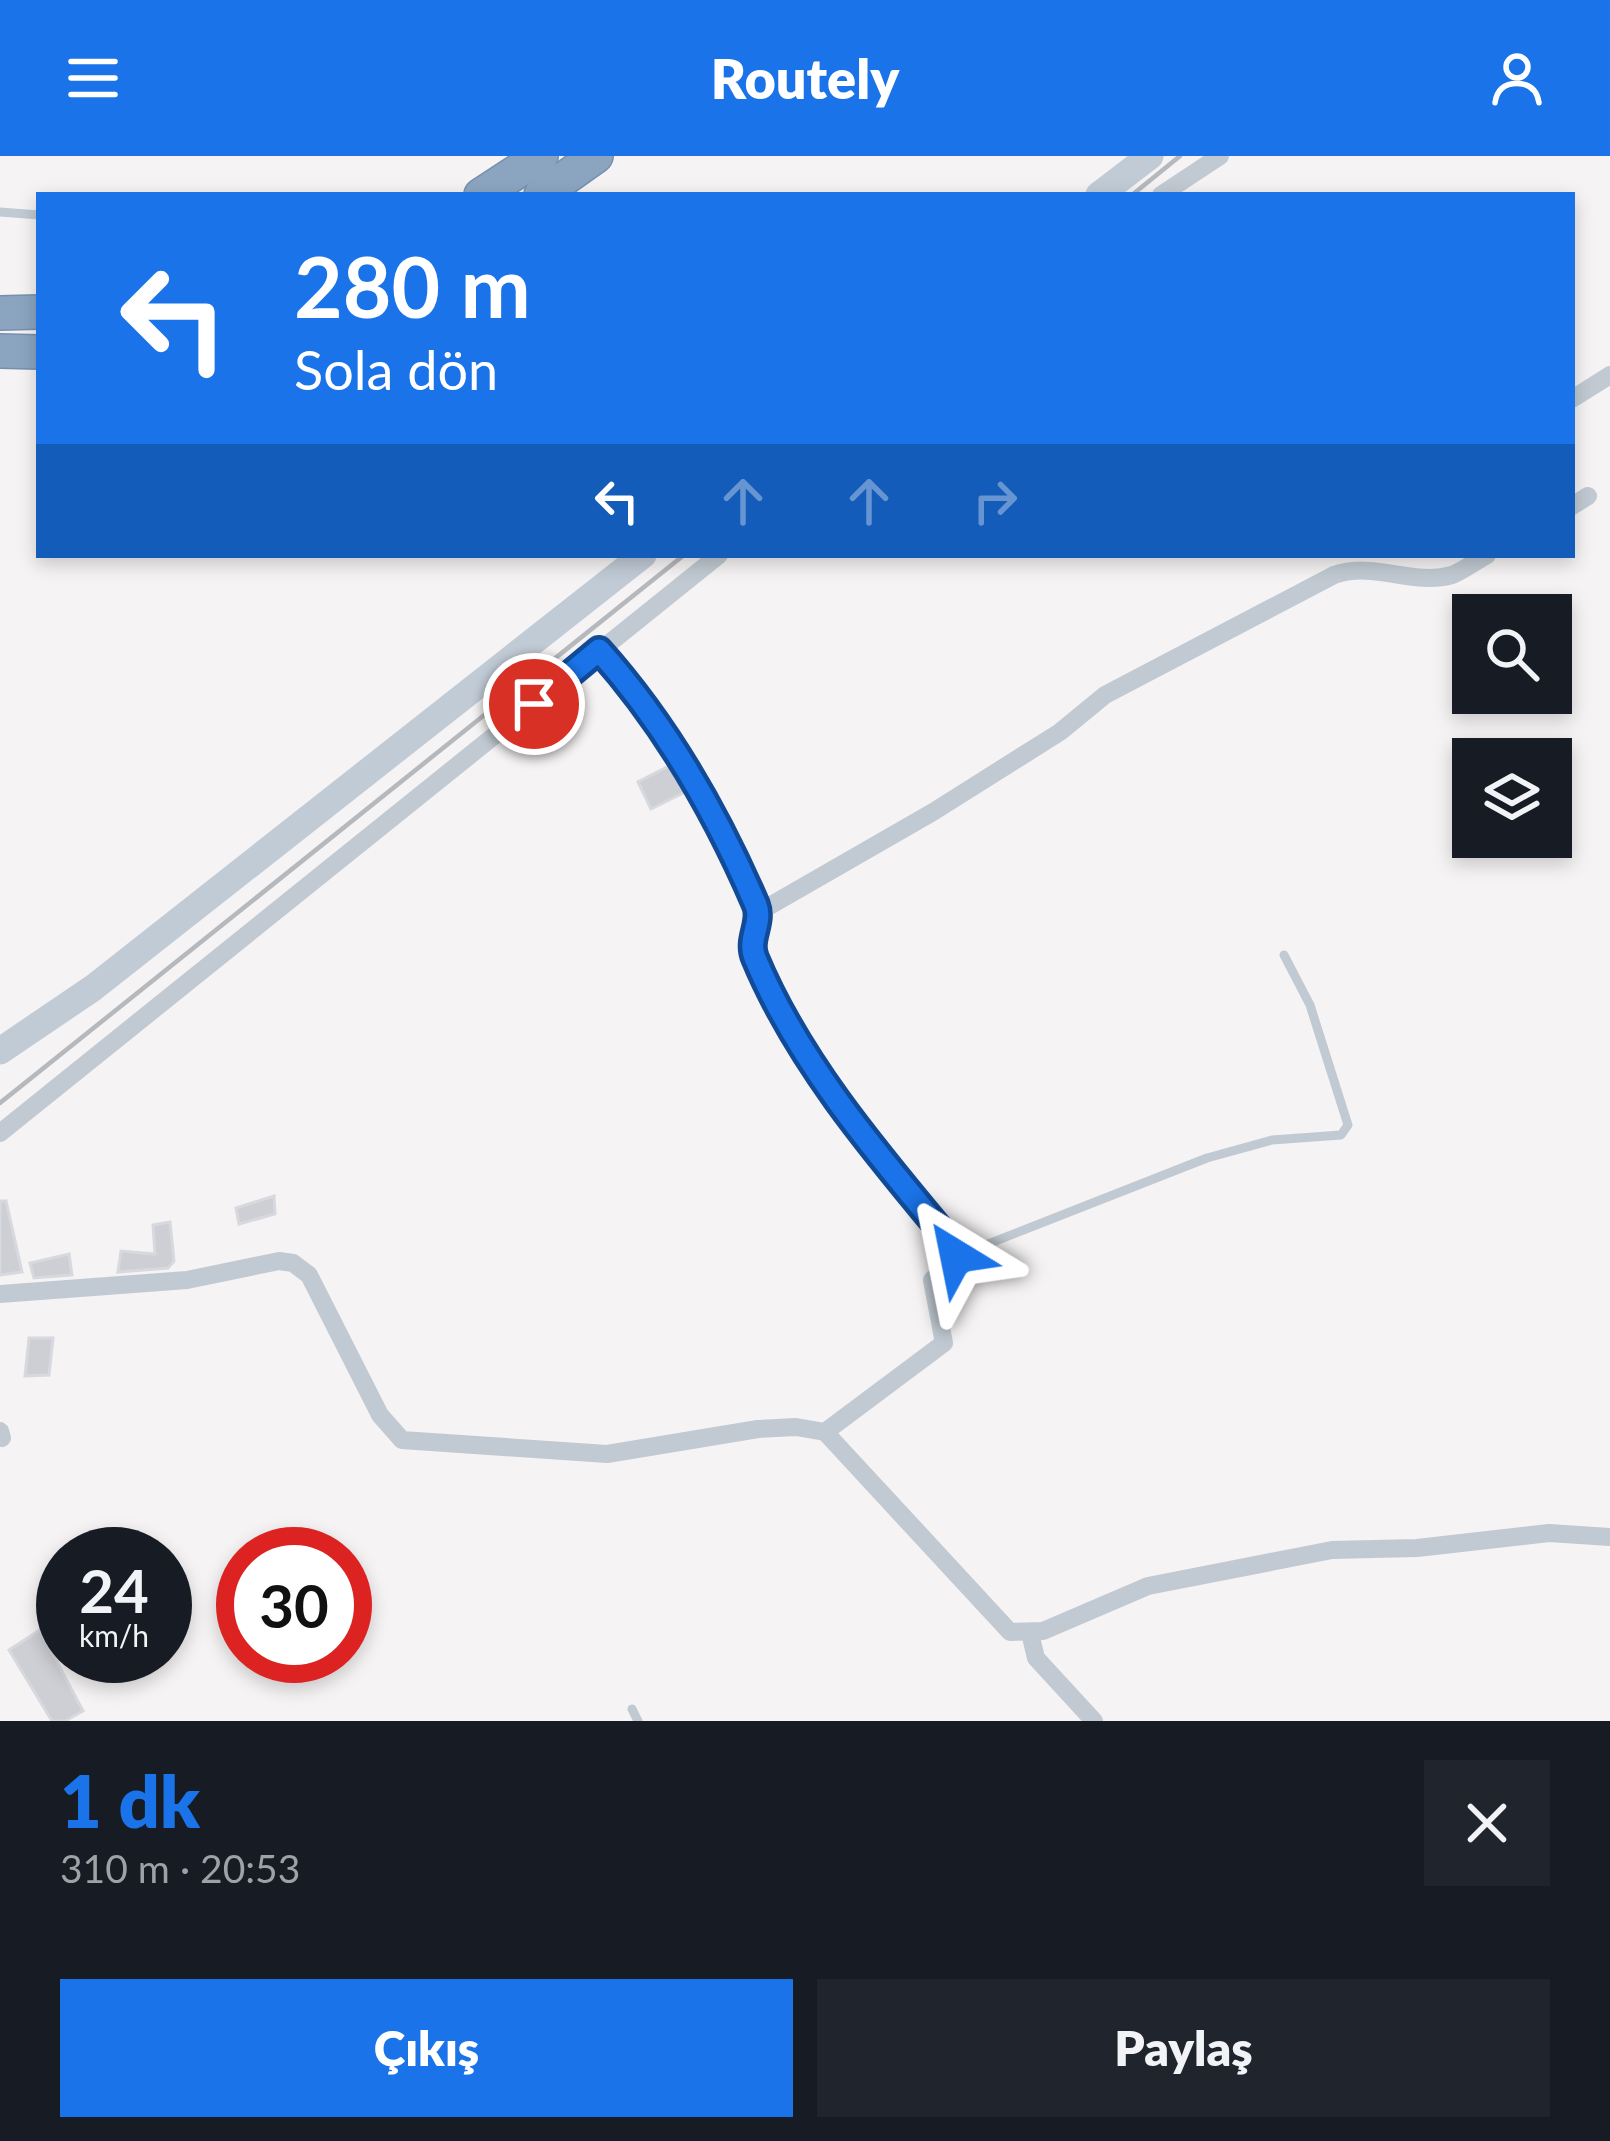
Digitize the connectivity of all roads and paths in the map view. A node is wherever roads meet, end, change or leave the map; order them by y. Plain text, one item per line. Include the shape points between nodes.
1 (541, 156) edge
2 (596, 156) edge
3 (1150, 156) edge
4 (1220, 156) edge
5 (486, 192) edge
6 (545, 192) edge
7 (1103, 192) edge
8 (1166, 192) edge
9 (0, 212) edge
10 (36, 215) edge
11 (36, 312) edge
12 (0, 313) edge
13 (0, 351) edge
14 (36, 352) edge
15 (1610, 375) edge
16 (1575, 397) edge
17 (639, 558) edge
18 (715, 558) edge
19 (1481, 558) edge
20 (599, 650) junction
21 (759, 912) junction
22 (1284, 955) dead end
23 (0, 1051) edge
24 (0, 1132) edge
25 (956, 1256) junction
26 (0, 1294) edge
27 (825, 1432) junction
28 (1610, 1538) edge
29 (1030, 1633) junction
30 (632, 1709) dead end
31 (638, 1721) edge
32 (1094, 1721) edge

1 - 5 highway
2 - 6 highway
3 - 7 street
4 - 8 street
9 - 10 lane
11 - 12 highway
13 - 14 highway
15 - 16 street
17 - 23 street via 93,988
18 - 20 street
19 - 21 street via 1450,575 1359,566 1334,575 1105,695 933,812
20 - 21 street via 690,770
20 - 24 street
21 - 25 street via 752,947 786,1017
22 - 25 lane via 1310,1004 1348,1125 1341,1135 1272,1140 1207,1158
25 - 27 street via 932,1280 944,1343
26 - 27 street via 293,1263 309,1275 380,1415 402,1440 607,1454 758,1429
27 - 29 street via 1010,1632
28 - 29 street via 1549,1533 1332,1550 1148,1586
29 - 32 street via 1036,1658
30 - 31 lane

